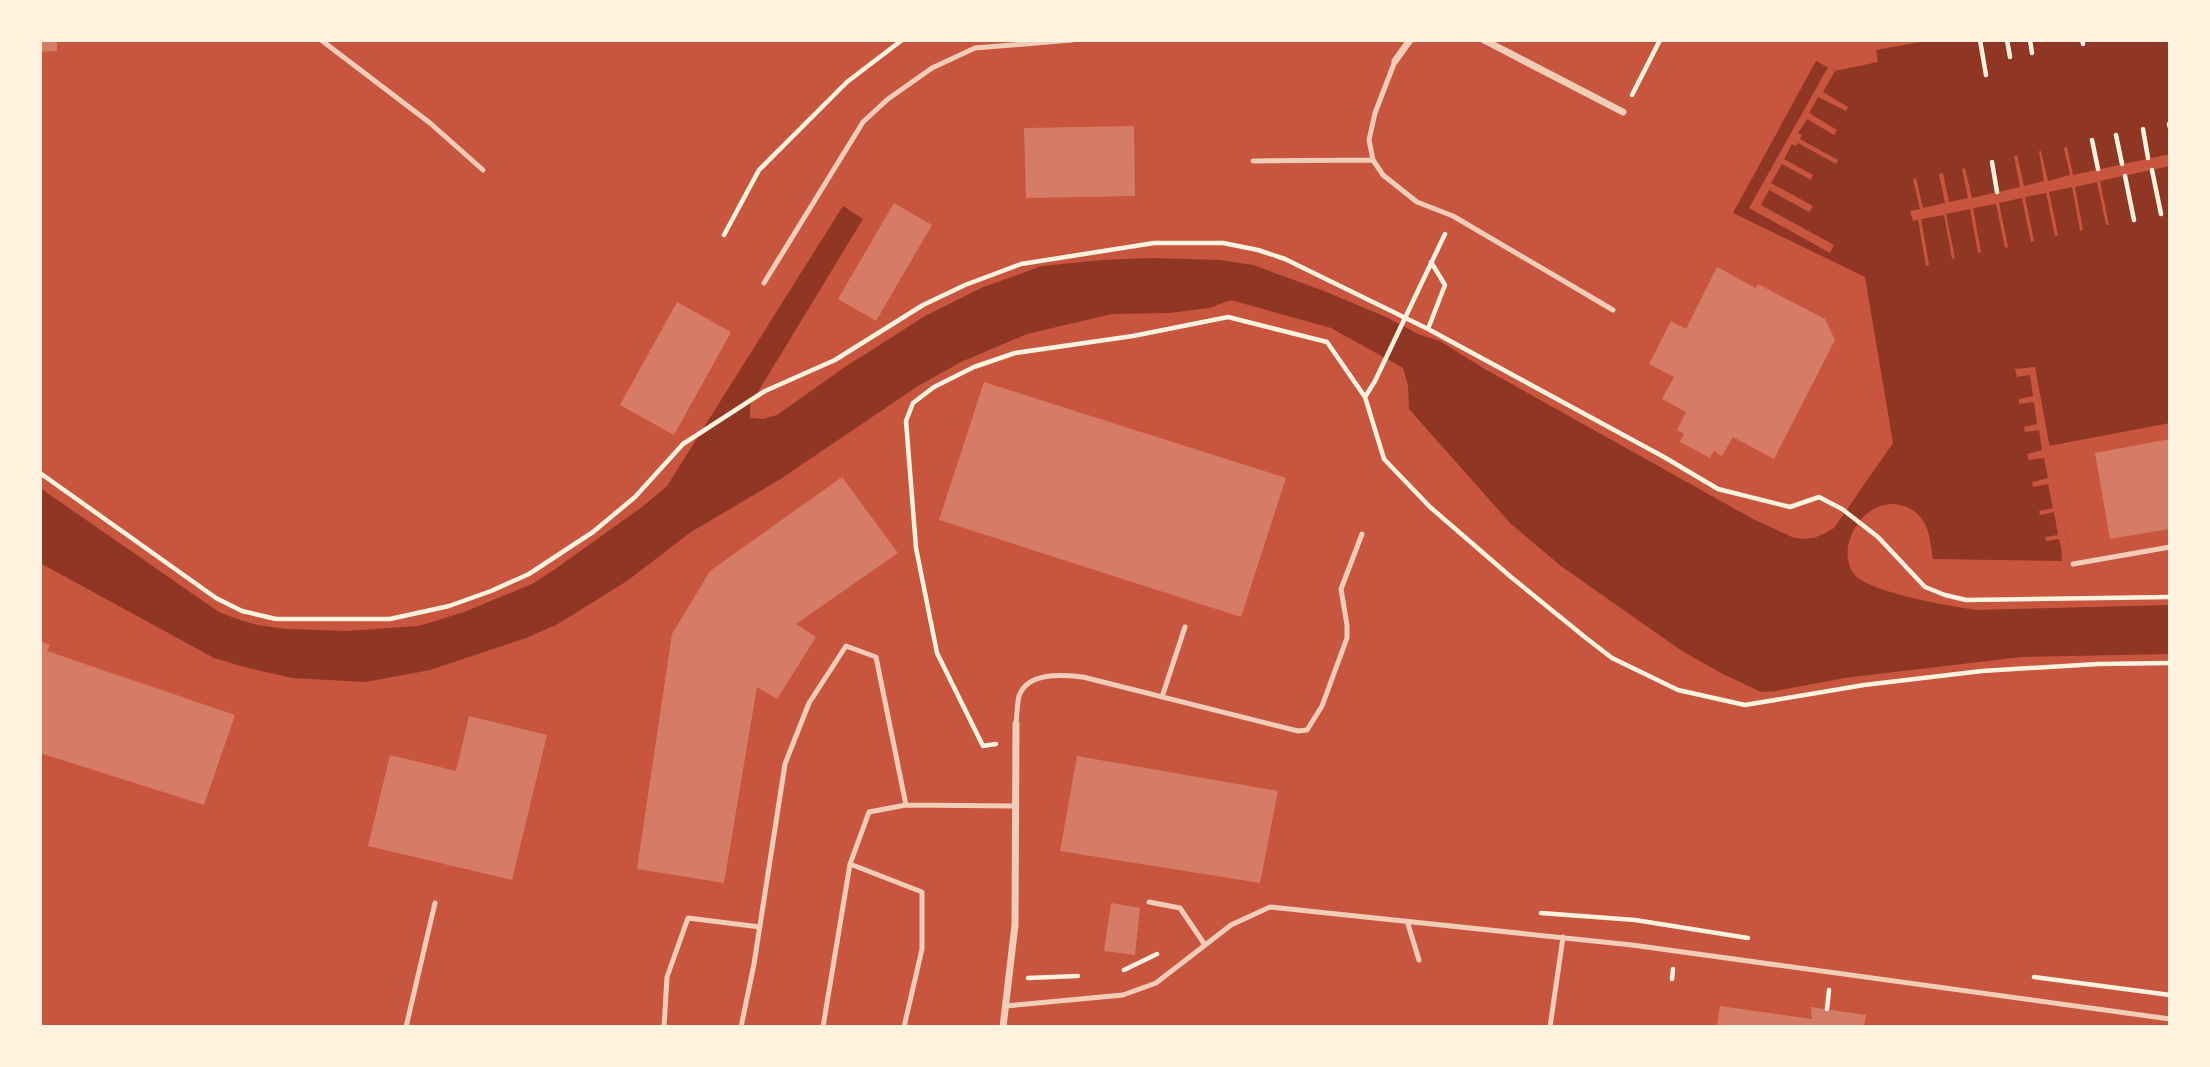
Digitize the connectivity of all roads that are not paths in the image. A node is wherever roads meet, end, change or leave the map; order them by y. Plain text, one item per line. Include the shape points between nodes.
1 (321, 40) edge
2 (1072, 40) edge
3 (1410, 40) edge
4 (1484, 40) edge
5 (1395, 61) joint
6 (1623, 112) road end
7 (1373, 160) junction
8 (1253, 161) dead end
9 (483, 170) dead end
10 (764, 283) dead end
11 (1613, 310) dead end
12 (1362, 534) dead end
13 (2170, 547) edge
14 (2073, 564) dead end
15 (1185, 627) dead end
16 (1162, 697) junction
17 (1016, 724) joint
18 (905, 805) junction
19 (1015, 806) junction
20 (850, 864) junction
21 (1149, 902) dead end
22 (435, 903) dead end
23 (1408, 921) junction
24 (760, 928) junction
25 (1563, 937) junction
26 (1205, 945) junction
27 (1419, 960) dead end
28 (1006, 1006) junction
29 (2170, 1019) edge
30 (406, 1027) edge
31 (664, 1027) edge
32 (741, 1027) edge
33 (823, 1027) edge
34 (904, 1027) edge
35 (1003, 1027) edge
36 (1550, 1027) edge

1 - 9 lane
2 - 10 lane via 975,48 932,68 888,99 863,122
3 - 5 street
4 - 6 street
5 - 7 lane via 1369,140
7 - 8 lane
7 - 11 lane via 1383,175 1417,202 1453,216
12 - 16 lane via 1341,589 1347,638 1322,706 1307,730
13 - 14 lane
15 - 16 lane
16 - 17 lane via 1054,674 1028,683 1020,695
17 - 19 street
18 - 19 lane
18 - 20 lane via 869,812
18 - 24 lane via 876,657 846,646 809,704 785,764
19 - 28 street via 1015,925
20 - 33 lane
20 - 34 lane via 922,892 922,949
21 - 26 lane via 1180,908
22 - 30 lane
23 - 25 lane
23 - 26 lane via 1270,906 1231,925
23 - 27 lane
24 - 31 lane via 688,918 667,977
24 - 32 lane
25 - 29 lane
25 - 36 lane
26 - 28 lane via 1156,984 1123,995
28 - 35 street

